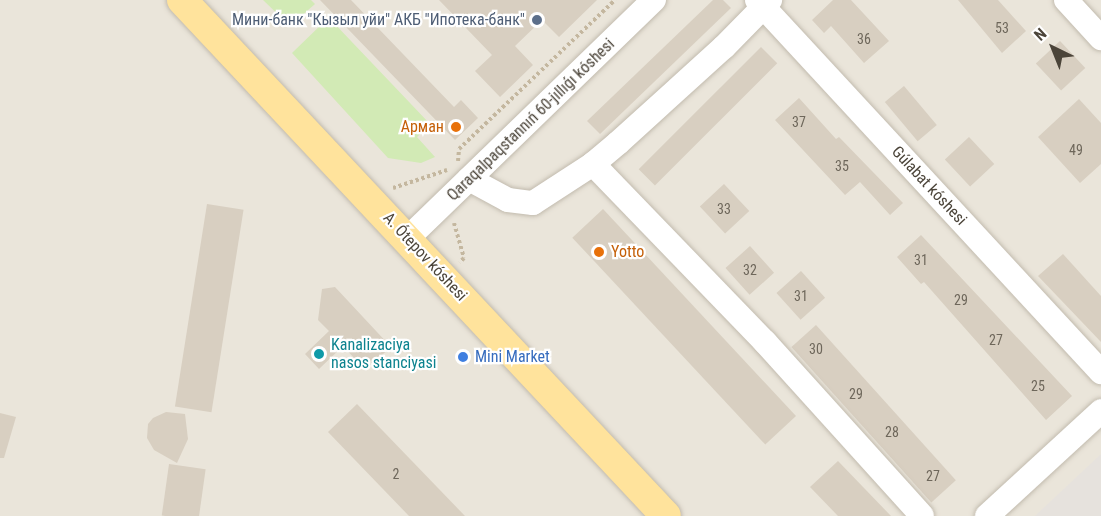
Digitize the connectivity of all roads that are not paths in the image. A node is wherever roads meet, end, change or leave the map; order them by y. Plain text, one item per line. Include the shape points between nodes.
1 (182, 0) edge
2 (654, 0) edge
3 (1066, 0) edge
4 (763, 2) edge
5 (1101, 38) edge
6 (593, 164) junction
7 (469, 179) junction
8 (407, 239) junction
9 (1101, 372) edge
10 (1101, 411) edge
11 (666, 516) edge
12 (922, 516) edge
13 (987, 516) edge

1 - 8 main road, A. Ótepov kóshesi
2 - 7 street, Qaraqalpaqstannıń 60-jıllıǵı kóshesi
3 - 5 street
4 - 6 street via 724,47
4 - 9 street, Gúlabat kóshesi
6 - 7 street via 533,203 508,200
6 - 12 street via 765,342
7 - 8 street, Qaraqalpaqstannıń 60-jıllıǵı kóshesi
8 - 11 main road, A. Ótepov kóshesi
10 - 13 street

